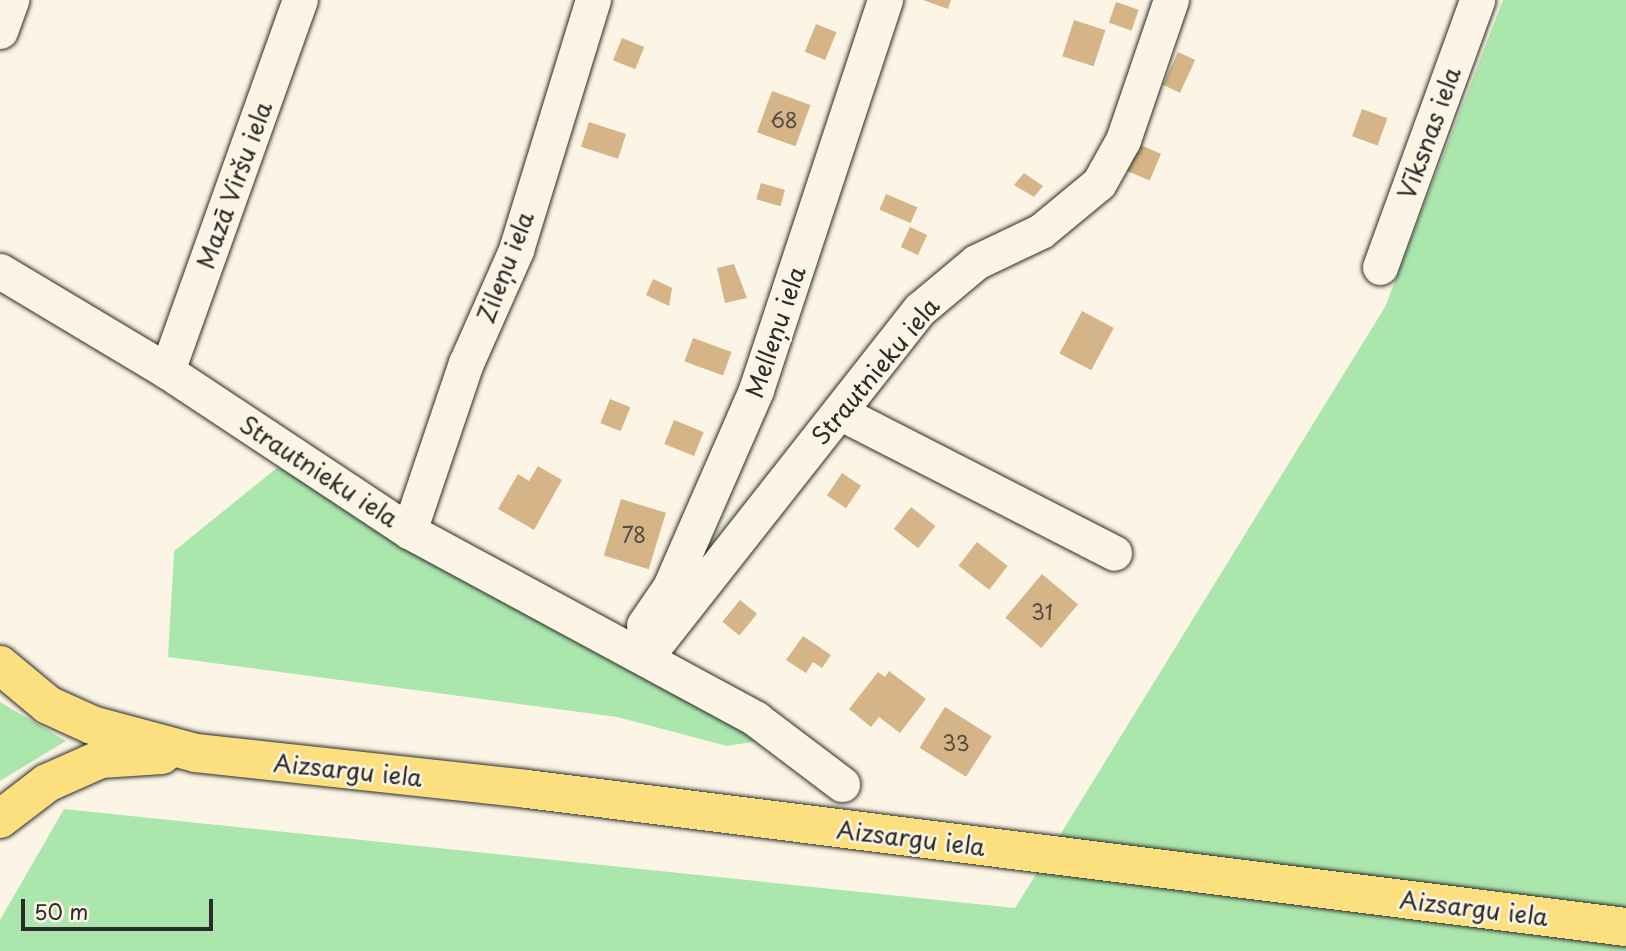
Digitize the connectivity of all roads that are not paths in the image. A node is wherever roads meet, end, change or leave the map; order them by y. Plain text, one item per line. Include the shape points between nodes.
1 (11, 0) edge
2 (300, 0) edge
3 (593, 0) edge
4 (886, 0) edge
5 (1171, 0) edge
6 (1477, 0) edge
7 (0, 31) edge
8 (1380, 267) dead end
9 (0, 271) edge
10 (167, 371) junction
11 (839, 412) junction
12 (409, 531) junction
13 (1114, 553) dead end
14 (637, 653) junction
15 (0, 665) edge
16 (196, 753) junction
17 (842, 784) dead end
18 (0, 819) edge
19 (1626, 927) edge

1 - 7 street
2 - 10 street, Mazā Viršu iela
3 - 12 street, Zileņu iela via 516,250 466,363
4 - 14 street, Melleņu iela via 756,390
5 - 11 street, Strautnieku iela via 1123,140 1099,183 1041,231 976,262 920,309
6 - 8 street, Vīksnas iela
9 - 10 street, Strautnieku iela
10 - 12 street, Strautnieku iela
11 - 13 street
11 - 14 street, Strautnieku iela
12 - 14 street, Strautnieku iela
14 - 17 street, Strautnieku iela via 756,719
15 - 16 highway, Aizsargu iela via 48,705 92,725
16 - 18 highway, Aizsargu iela via 100,759 47,783
16 - 19 highway, Aizsargu iela via 527,789

